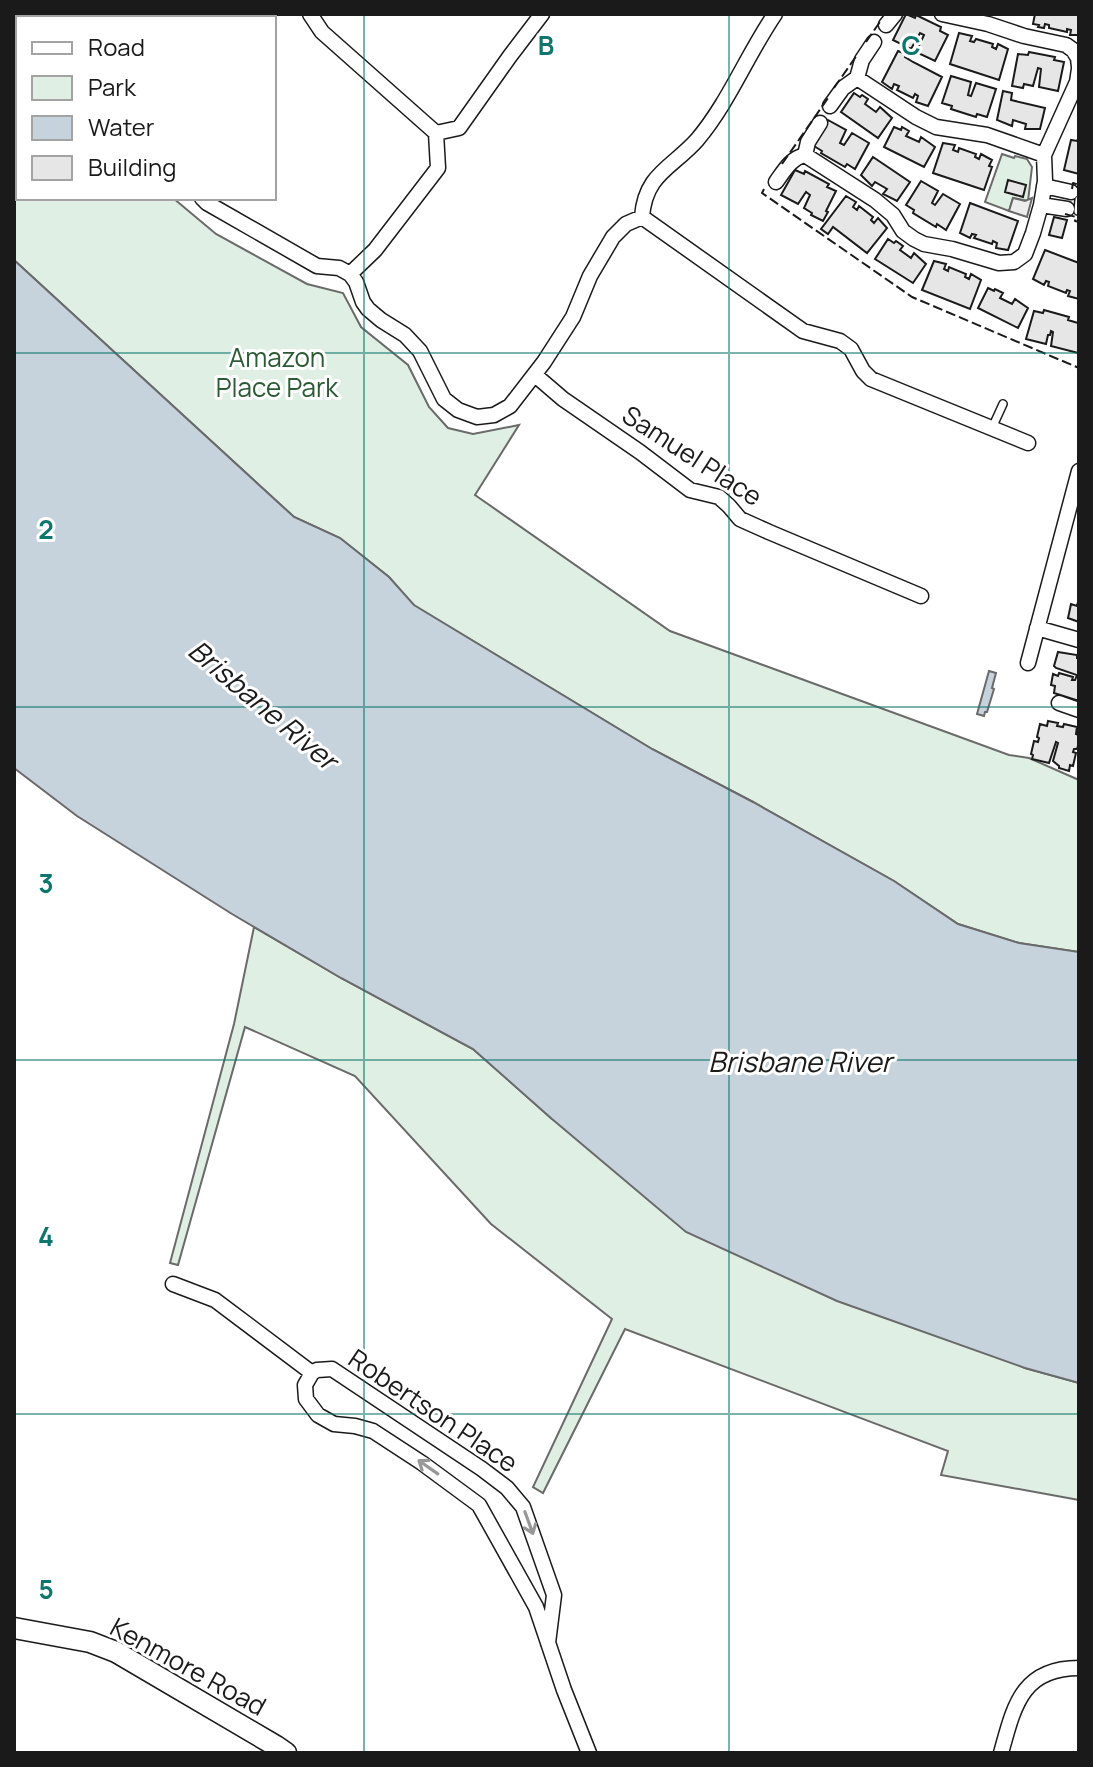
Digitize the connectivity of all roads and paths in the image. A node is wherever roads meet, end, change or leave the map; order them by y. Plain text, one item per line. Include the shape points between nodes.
1 (310, 14) edge
2 (542, 14) edge
3 (775, 14) edge
4 (942, 14) edge
5 (874, 42) dead end
6 (1079, 68) edge
7 (857, 78) junction
8 (830, 106) dead end
9 (820, 123) dead end
10 (436, 133) junction
11 (805, 155) junction
12 (1044, 155) junction
13 (776, 182) dead end
14 (1044, 186) junction
15 (205, 200) edge
16 (1075, 203) edge
17 (1041, 205) junction
18 (642, 217) junction
19 (350, 274) junction
20 (535, 375) junction
21 (1003, 404) dead end
22 (992, 428) junction
23 (1028, 443) dead end
24 (1079, 471) edge
25 (1076, 498) edge
26 (921, 596) dead end
27 (1037, 628) junction
28 (1079, 640) edge
29 (1028, 663) dead end
30 (1059, 703) dead end
31 (1079, 710) edge
32 (173, 1284) dead end
33 (312, 1373) junction
34 (14, 1628) edge
35 (548, 1643) junction
36 (1079, 1668) edge
37 (286, 1753) edge
38 (589, 1753) edge
39 (1001, 1753) edge

1 - 10 street via 322,32
2 - 10 street via 459,128
3 - 18 street via 719,110 659,174 643,200
4 - 6 street via 1066,45 1078,58
5 - 7 street
6 - 12 street
7 - 8 street
7 - 12 street via 936,127 987,135
9 - 11 street
10 - 19 street via 438,168
11 - 13 street
11 - 17 street via 875,200 914,239 999,263 1025,254
12 - 14 street
14 - 16 street
14 - 17 street
15 - 19 street via 317,266
16 - 17 street
18 - 20 street via 613,237 573,317
18 - 22 street via 803,331 840,341 871,379
19 - 20 street via 368,309 420,351 444,399 458,410 477,417 503,411
20 - 26 street, Samuel Place via 690,490 719,497 740,519
21 - 22 lane
22 - 23 street
24 - 25 street
25 - 27 street
27 - 28 street
27 - 29 street
30 - 31 street
32 - 33 street, Robertson Place via 215,1300
35 -> 33 street, Robertson Place via 536,1607 479,1505 373,1431 334,1424 318,1415 306,1399 305,1385
33 -> 35 street, Robertson Place via 332,1369 507,1488 523,1507 554,1595
34 - 37 street, Kenmore Road via 116,1652
35 - 38 street, Robertson Place
36 - 39 street via 1047,1672 1025,1690

